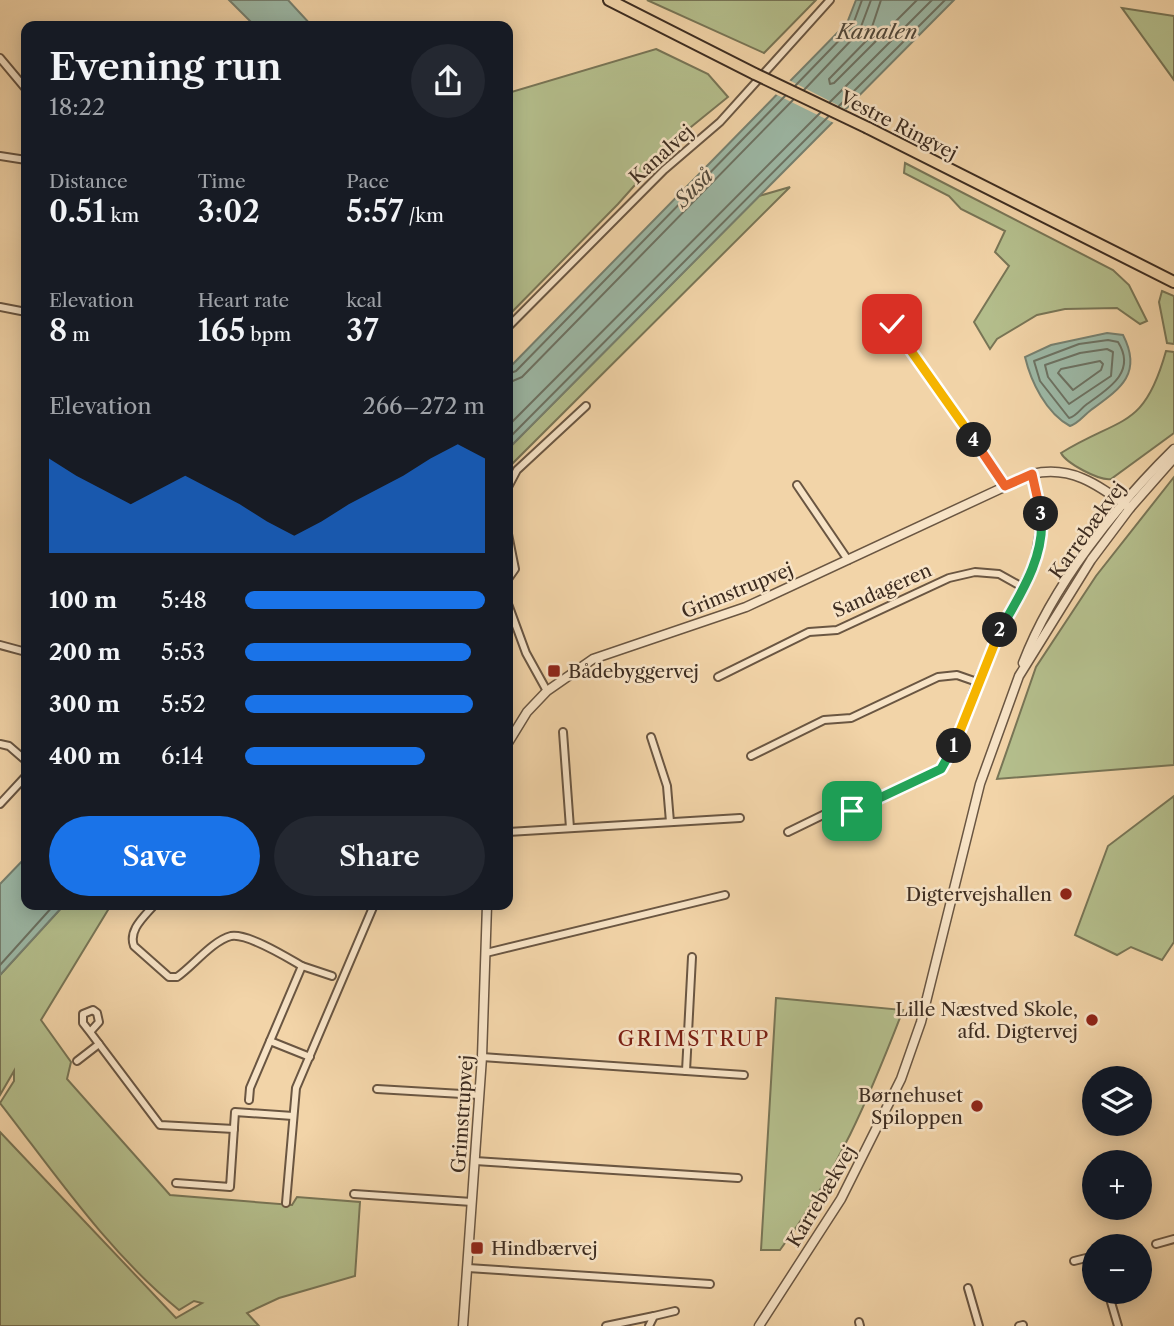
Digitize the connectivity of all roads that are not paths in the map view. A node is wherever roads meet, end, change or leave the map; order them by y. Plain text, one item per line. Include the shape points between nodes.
1 (609, 0) edge
2 (830, 0) edge
3 (0, 58) edge
4 (21, 83) edge
5 (0, 156) edge
6 (21, 159) edge
7 (1174, 282) edge
8 (0, 307) edge
9 (21, 311) edge
10 (513, 322) edge
11 (892, 324) dead end
12 (586, 406) dead end
13 (1174, 449) edge
14 (1174, 458) edge
15 (1032, 474) junction
16 (513, 478) edge
17 (797, 485) dead end
18 (1005, 486) junction
19 (1126, 505) junction
20 (848, 561) junction
21 (1024, 588) junction
22 (513, 619) edge
23 (0, 645) edge
24 (21, 651) edge
25 (1019, 676) junction
26 (718, 677) dead end
27 (977, 682) junction
28 (547, 691) junction
29 (563, 732) dead end
30 (513, 735) edge
31 (650, 737) dead end
32 (0, 744) edge
33 (21, 756) edge
34 (751, 756) dead end
35 (21, 781) edge
36 (0, 804) edge
37 (740, 818) dead end
38 (670, 822) junction
39 (570, 828) junction
40 (513, 832) edge
41 (788, 832) dead end
42 (725, 895) dead end
43 (150, 910) edge
44 (372, 910) edge
45 (487, 910) edge
46 (486, 953) junction
47 (692, 957) dead end
48 (302, 966) junction
49 (331, 976) dead end
50 (90, 1032) dead end
51 (271, 1041) junction
52 (99, 1044) junction
53 (310, 1057) junction
54 (482, 1058) junction
55 (77, 1061) dead end
56 (686, 1071) junction
57 (744, 1075) dead end
58 (377, 1088) dead end
59 (480, 1095) junction
60 (249, 1100) dead end
61 (293, 1116) junction
62 (234, 1129) junction
63 (475, 1161) junction
64 (738, 1178) dead end
65 (176, 1183) dead end
66 (354, 1194) dead end
67 (472, 1202) junction
68 (286, 1203) dead end
69 (1174, 1239) edge
70 (1156, 1244) dead end
71 (1082, 1259) edge
72 (1074, 1261) dead end
73 (468, 1268) junction
74 (710, 1284) dead end
75 (968, 1288) dead end
76 (1112, 1304) edge
77 (675, 1311) dead end
78 (654, 1316) junction
79 (463, 1326) edge
80 (606, 1326) edge
81 (649, 1326) edge
82 (759, 1326) edge
83 (979, 1326) edge
84 (1118, 1326) edge

1 - 7 main road, Vestre Ringvej, bridge
2 - 10 street, Kanalvej via 720,122 664,170
3 - 4 street
5 - 6 street
8 - 9 street
11 - 18 street
12 - 16 street
13 - 19 street, Karrebækvej
14 - 19 street, Karrebækvej
15 - 18 street, Grimstrupvej
15 - 19 street, Grimstrupvej via 1065,471 1094,482
15 - 21 street via 1042,519 1040,542
17 - 20 street
18 - 20 street, Grimstrupvej
19 - 25 street, Karrebækvej
19 - 25 street, Karrebækvej via 1086,551
20 - 28 street, Grimstrupvej via 746,607 593,659
21 - 26 street, Sandageren via 999,575 975,572 949,578 837,630 809,632
21 - 27 street
22 - 28 street
23 - 24 street
25 - 82 street, Karrebækvej via 980,785 921,1022 901,1079 841,1199
27 - 34 street via 957,675 938,677 851,719 824,720
27 - 41 street via 950,758 941,769 852,811 825,814
28 - 30 street, Grimstrupvej
29 - 39 street
31 - 38 street via 667,786
32 - 33 street
35 - 36 street
37 - 38 street
38 - 39 street
39 - 40 street
42 - 46 street
43 - 48 street via 131,939 169,977 177,977 231,936 243,937
44 - 53 street
45 - 46 street, Grimstrupvej
46 - 54 street, Grimstrupvej
47 - 56 street
48 - 49 street
48 - 51 street
50 - 52 street
51 - 53 street
51 - 60 street
52 - 55 street
52 - 62 street via 160,1125
53 - 61 street via 296,1088
54 - 56 street
54 - 59 street, Grimstrupvej
56 - 57 street
58 - 59 street
59 - 63 street, Grimstrupvej
61 - 62 street via 235,1112
61 - 68 street
62 - 65 street via 230,1187
63 - 64 street
63 - 67 street, Grimstrupvej
66 - 67 street
67 - 73 street, Grimstrupvej
69 - 70 street
71 - 72 street
73 - 74 street
73 - 79 street, Grimstrupvej
75 - 83 street
76 - 84 street
77 - 78 street
78 - 80 street
78 - 81 street

